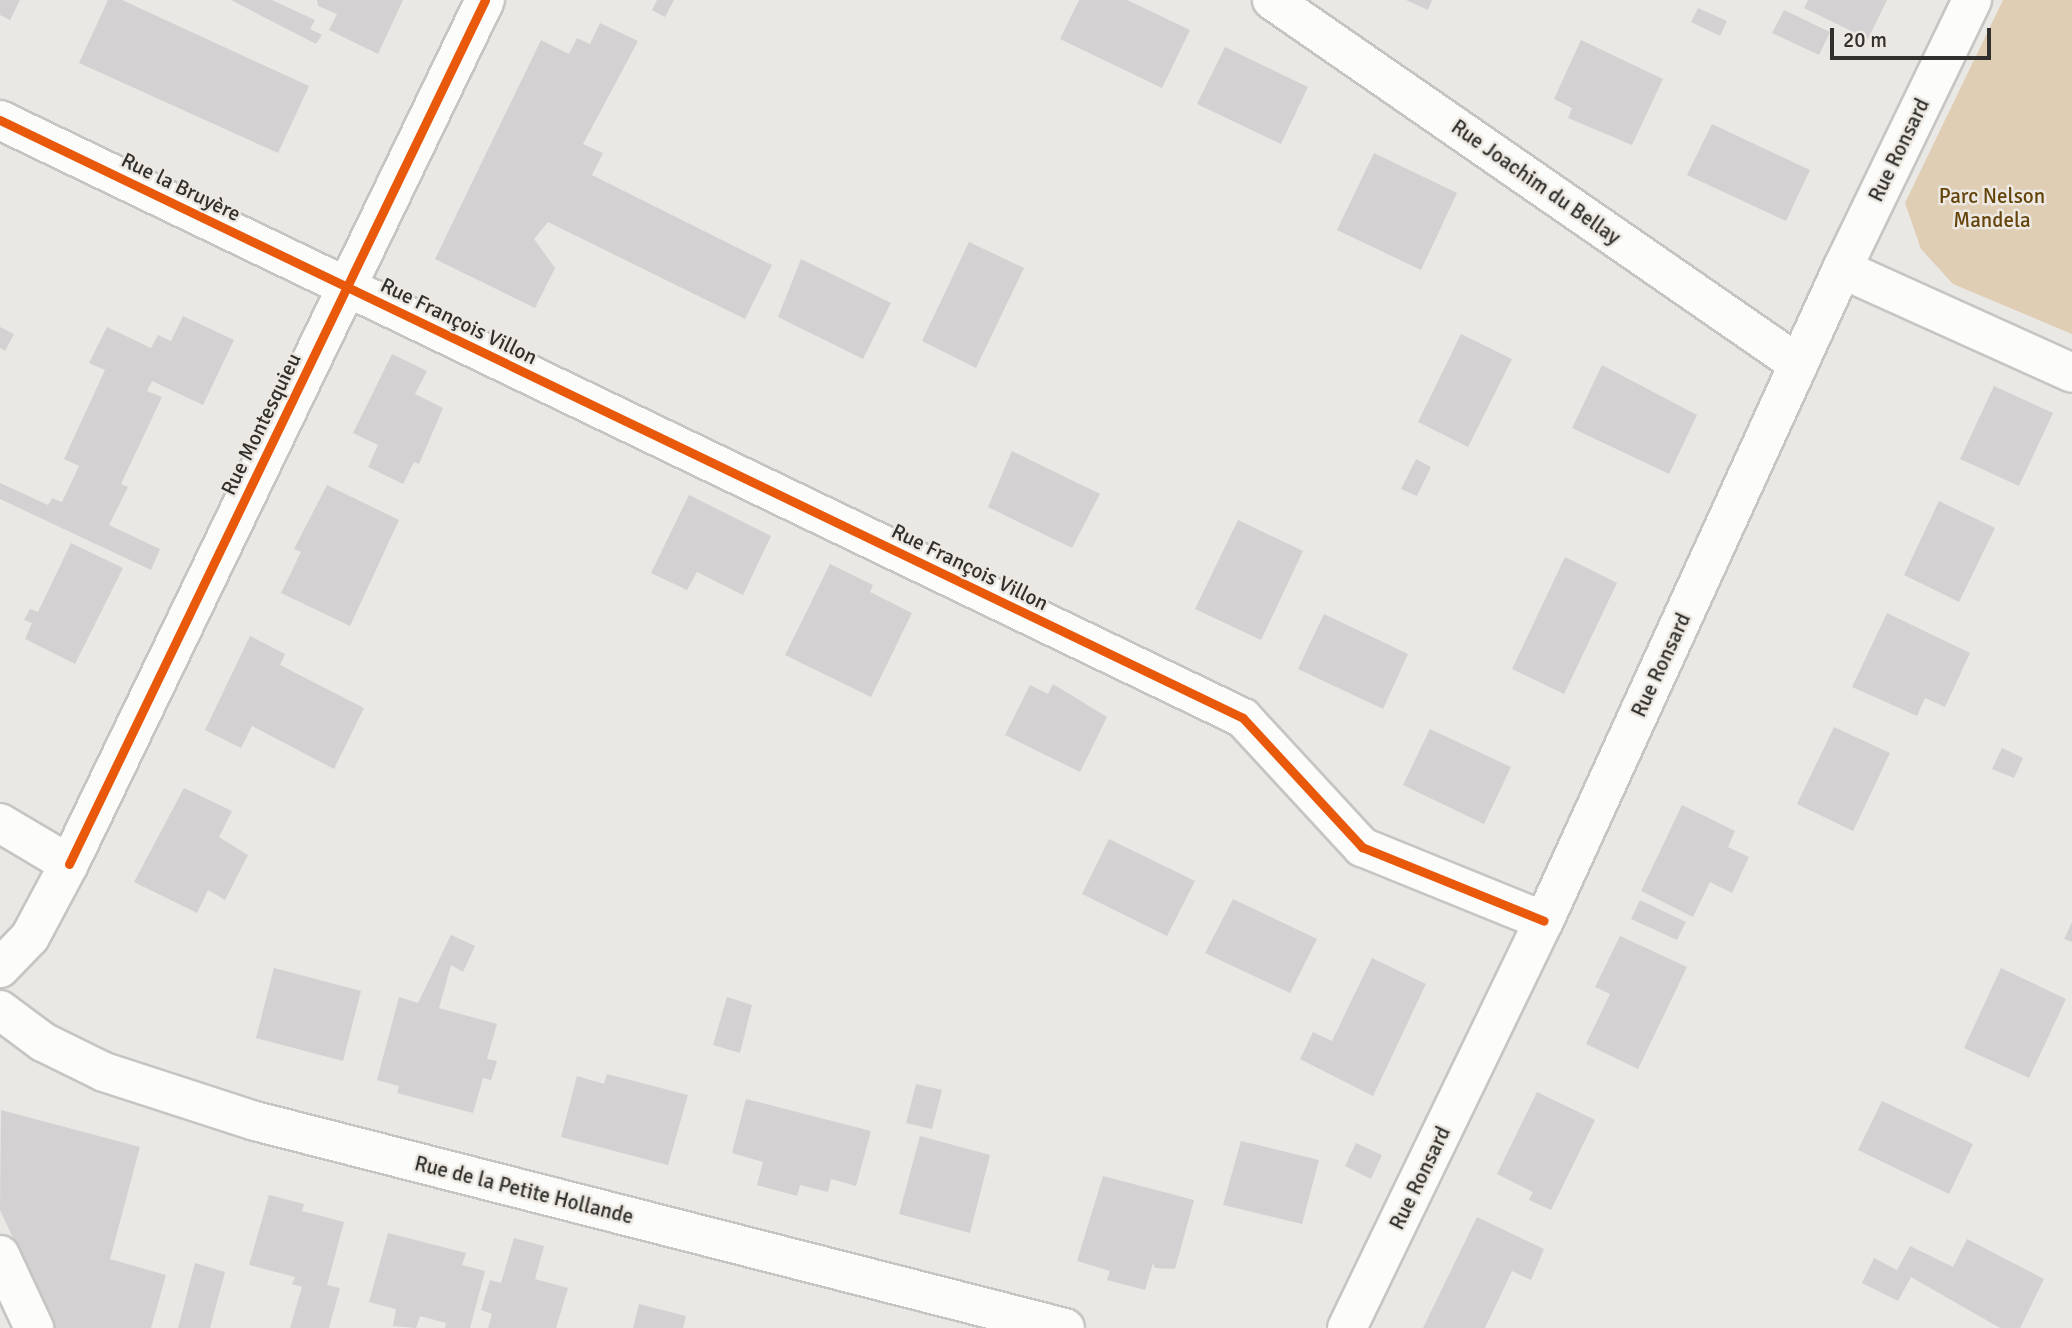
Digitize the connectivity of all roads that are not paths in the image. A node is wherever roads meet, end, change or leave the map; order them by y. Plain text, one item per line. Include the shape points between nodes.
1 (485, 0) edge
2 (1272, 0) edge
3 (1972, 0) edge
4 (0, 120) edge
5 (1842, 268) junction
6 (346, 286) junction
7 (1798, 365) junction
8 (2072, 373) edge
9 (0, 823) edge
10 (69, 864) junction
11 (1544, 920) junction
12 (0, 968) edge
13 (0, 1010) edge
14 (0, 1255) edge
15 (34, 1328) edge
16 (1065, 1328) edge
17 (1347, 1328) edge

1 - 6 street, Rue Montesquieu
2 - 7 street, Rue Joachim du Bellay
3 - 5 street, Rue Ronsard
4 - 6 street, Rue la Bruyère
5 - 7 street, Rue Ronsard
5 - 8 street
6 - 10 street, Rue Montesquieu
6 - 11 street, Rue François Villon via 1243,718 1362,847
7 - 11 street, Rue Ronsard
9 - 10 street
10 - 12 street, Rue Montesquieu via 30,937
11 - 17 street, Rue Ronsard
13 - 16 street, Rue de la Petite Hollande via 43,1042 104,1072 256,1121
14 - 15 street

